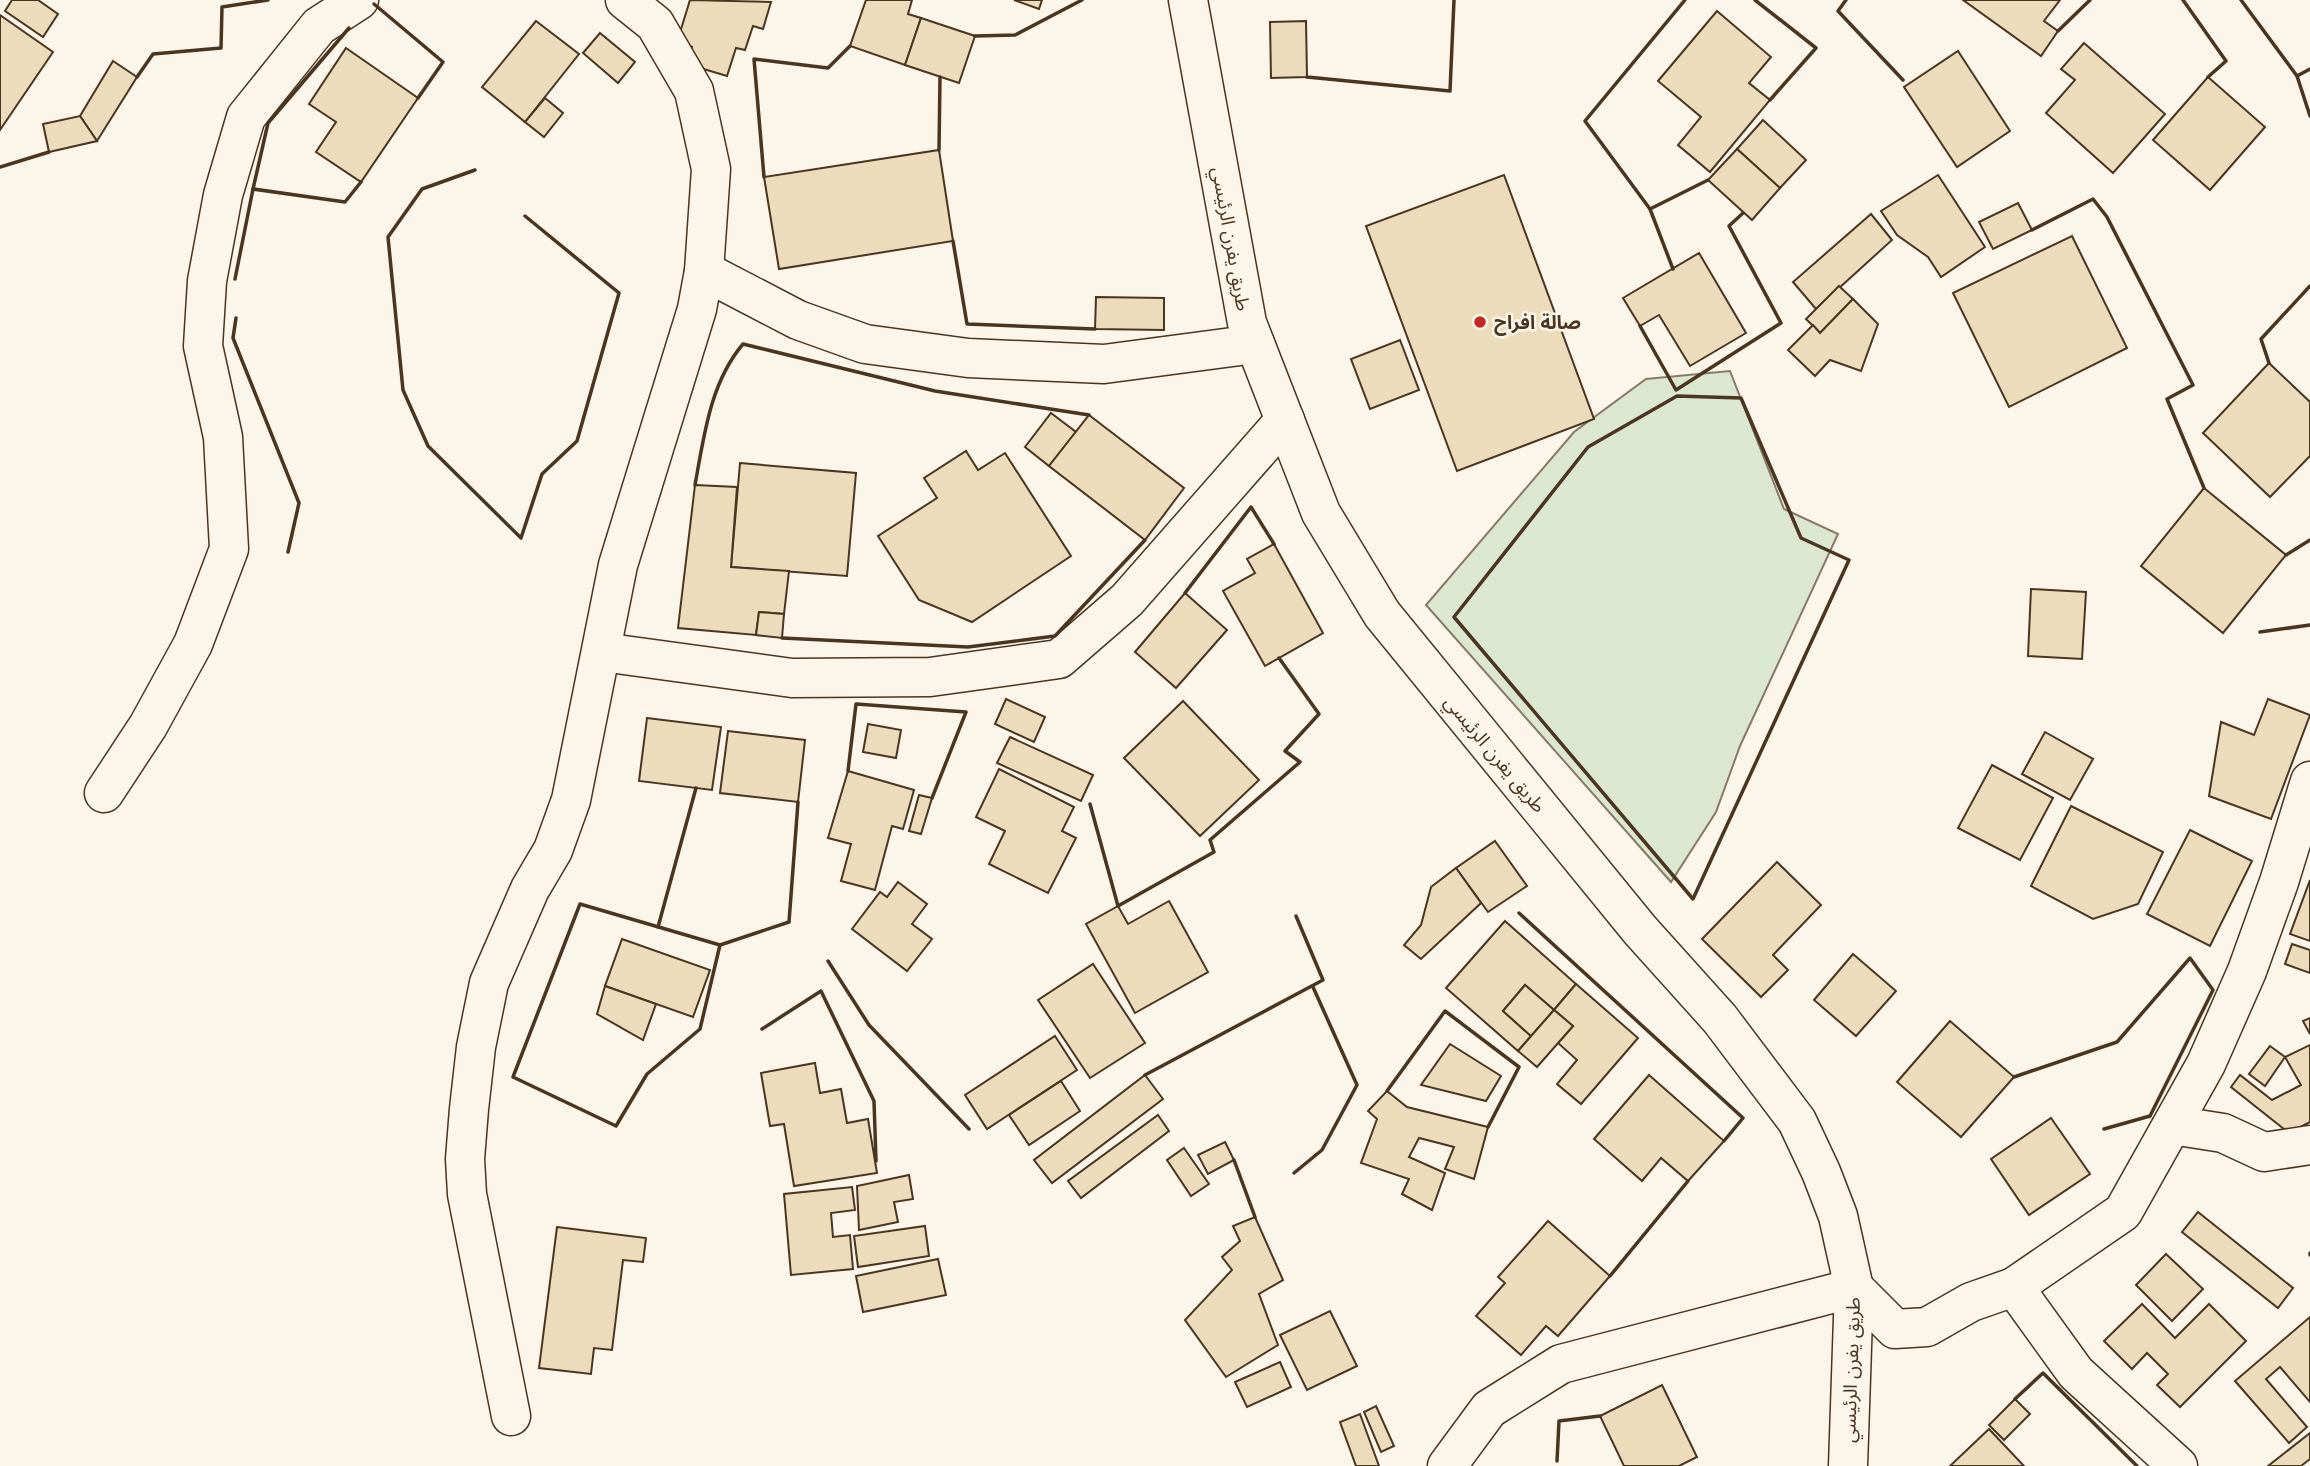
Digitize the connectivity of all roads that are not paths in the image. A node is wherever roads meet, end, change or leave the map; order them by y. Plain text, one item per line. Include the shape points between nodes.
1 (359, 0) edge
2 (625, 0) edge
3 (1188, 0) edge
4 (704, 271) junction
5 (1255, 344) junction
6 (1285, 420) junction
7 (602, 652) junction
8 (2310, 781) edge
9 (104, 793) dead end
10 (2172, 1125) junction
11 (2310, 1145) edge
12 (2014, 1287) junction
13 (1854, 1288) junction
14 (511, 1416) dead end
15 (1447, 1466) edge
16 (1848, 1466) edge
17 (2178, 1466) edge

1 - 9 street via 319,26 246,117 223,195 209,268 203,346 223,438 229,549 193,644
2 - 4 street via 655,24 694,92 711,169
3 - 5 street, طريق يفرن الرئيسي via 1247,323
4 - 5 street via 798,320 865,344 968,358 1104,364
4 - 7 street via 697,309 618,565
5 - 6 street, طريق يفرن الرئيسي
6 - 7 street via 1127,600 1059,659 930,677 792,678
6 - 13 street, طريق يفرن الرئيسي via 1321,513 1382,614 1640,930 1720,1019 1797,1121 1839,1216
7 - 14 street via 571,800 553,850 530,889 489,982 476,1047 465,1159 467,1194
8 - 10 street via 2247,971 2206,1064
10 - 11 street via 2223,1133 2264,1152
10 - 12 street via 2123,1212
12 - 13 street via 1971,1302 1927,1327 1895,1329
12 - 17 street via 2076,1373
13 - 15 street via 1561,1364 1489,1409
13 - 16 street, طريق يفرن الرئيسي

